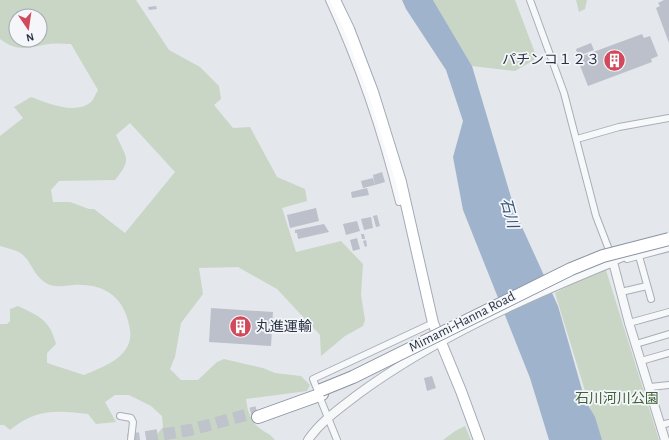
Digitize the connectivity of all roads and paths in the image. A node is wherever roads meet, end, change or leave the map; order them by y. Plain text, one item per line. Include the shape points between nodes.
1 (329, 0) edge
2 (335, 0) edge
3 (530, 0) edge
4 (669, 118) edge
5 (577, 139) junction
6 (406, 201) junction
7 (669, 240) edge
8 (669, 248) edge
9 (639, 256) junction
10 (613, 262) junction
11 (647, 286) junction
12 (621, 292) junction
13 (651, 299) dead end
14 (669, 312) edge
15 (433, 323) junction
16 (629, 323) junction
17 (669, 334) edge
18 (445, 341) junction
19 (636, 344) junction
20 (669, 353) edge
21 (641, 361) junction
22 (669, 385) edge
23 (650, 388) junction
24 (320, 393) junction
25 (258, 414) tunnel mouth
26 (120, 416) dead end
27 (328, 417) junction
28 (665, 424) edge
29 (131, 440) edge
30 (308, 440) edge
31 (337, 440) edge
32 (479, 440) edge
33 (665, 440) edge

1 - 6 street via 366,91 399,202
2 - 6 main road via 373,92
3 - 5 street via 564,93
4 - 5 street via 620,127
5 - 10 street via 596,216
6 - 15 main road
7 - 10 street
7 - 24 highway, Mimami-Hanna Road, bridge via 573,272 356,381
8 - 9 street
9 - 10 street
9 - 11 street
10 - 12 street
10 - 18 street via 558,284
11 - 12 street
11 - 13 street
12 - 16 street
14 - 16 street
15 - 18 main road
15 - 24 street via 313,379
16 - 19 street
17 - 19 street
18 - 27 street via 398,367
18 - 32 main road
19 - 21 street
20 - 21 street
21 - 23 street
22 - 23 street
23 - 28 street
24 - 25 highway, Mimami-Hanna Road
24 - 27 street
26 - 29 street via 131,418 133,422
27 - 30 street
27 - 31 street
28 - 33 street

